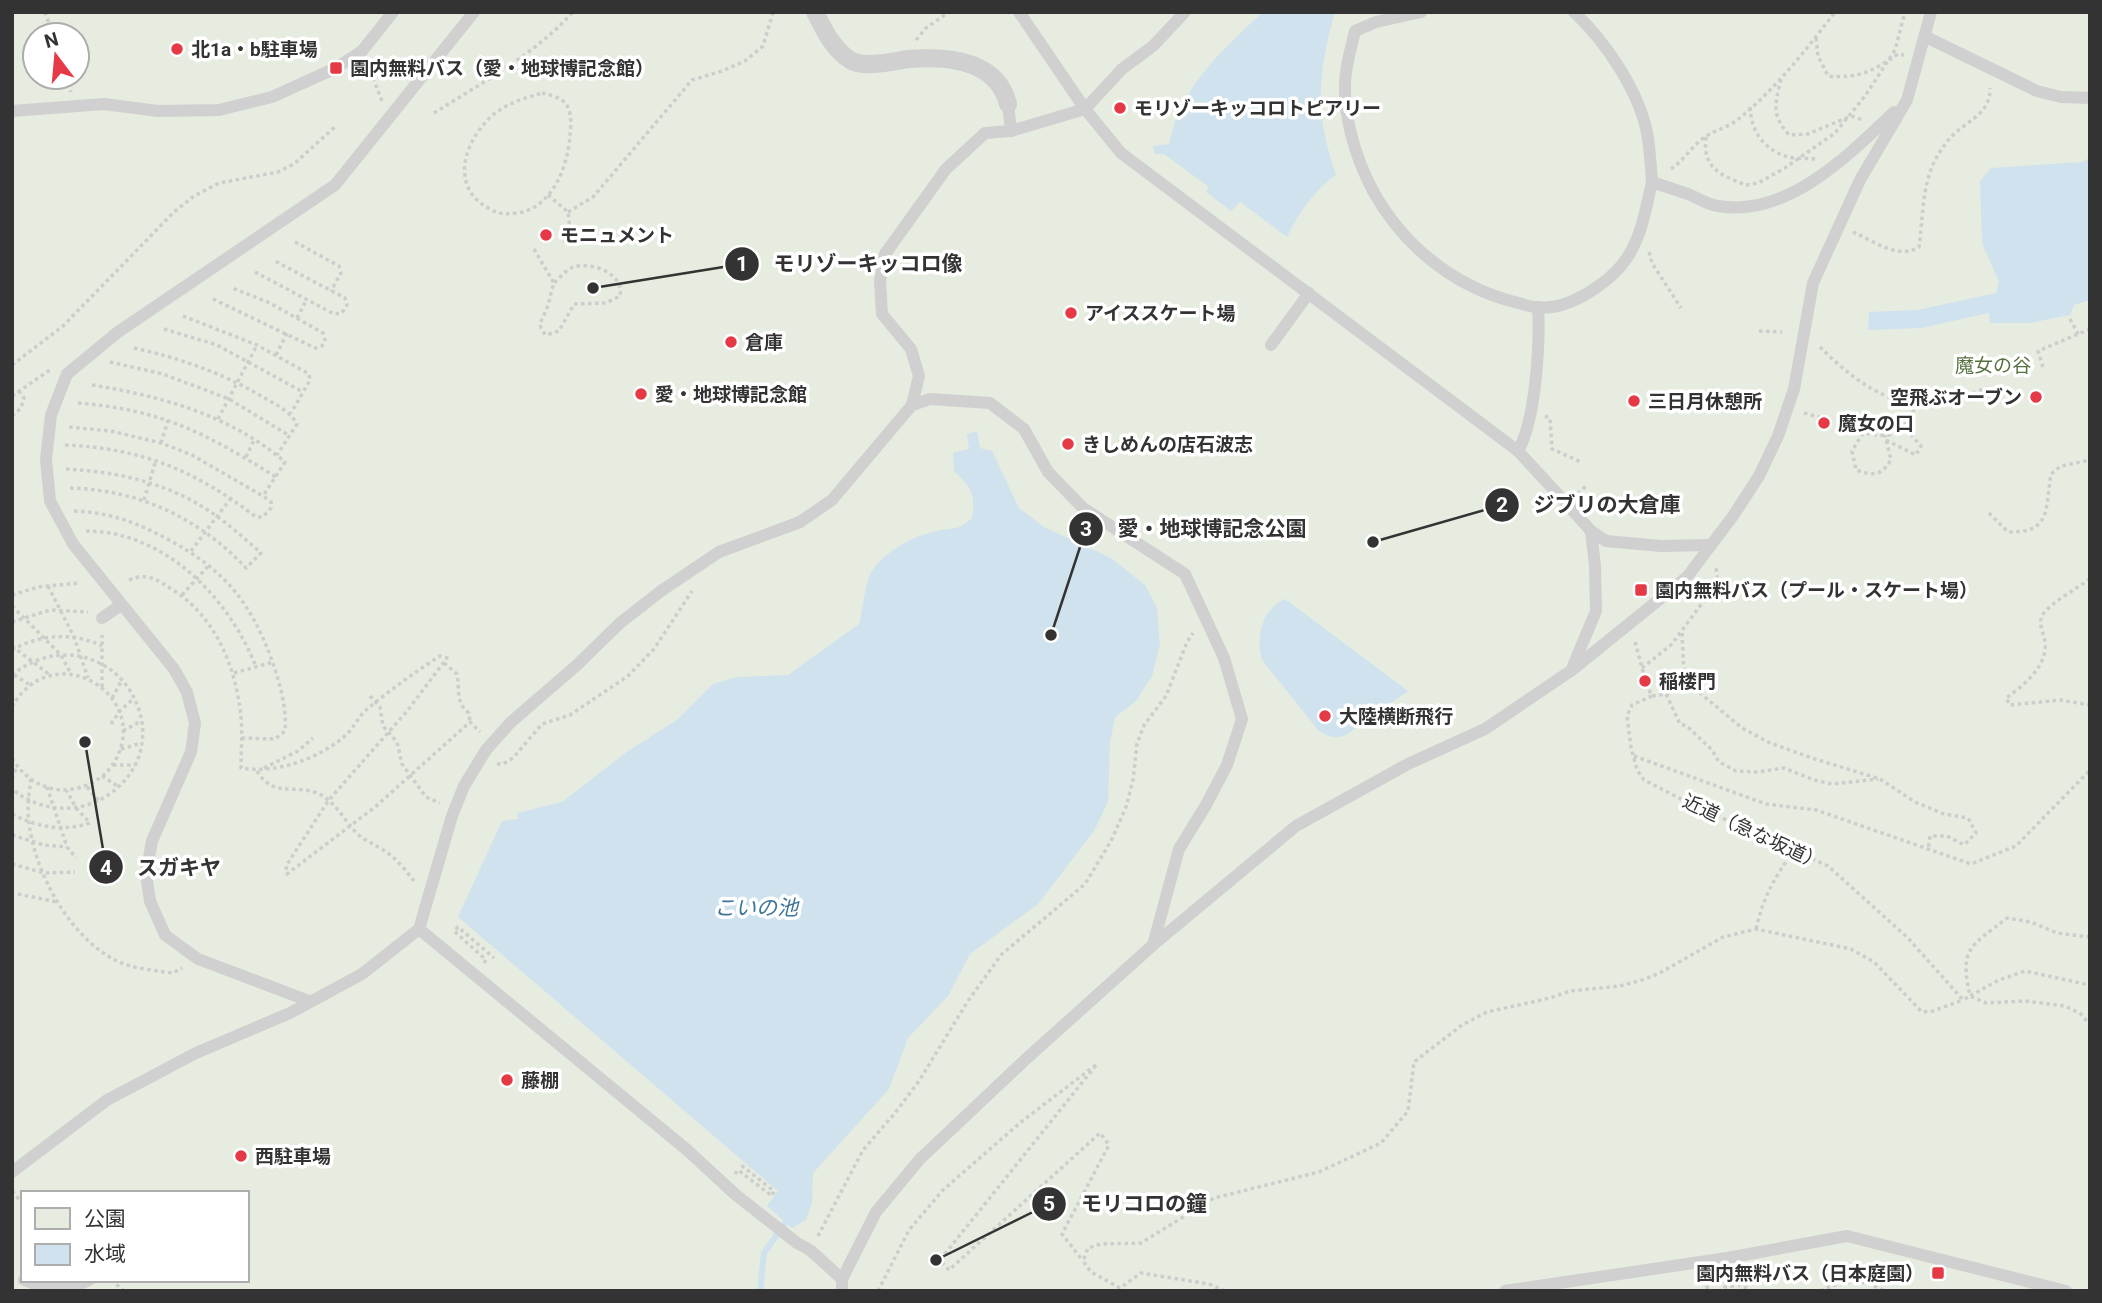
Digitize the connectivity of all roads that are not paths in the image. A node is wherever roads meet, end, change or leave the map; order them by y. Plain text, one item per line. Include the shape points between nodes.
1 (393, 12) edge
2 (474, 12) edge
3 (816, 12) edge
4 (1019, 12) edge
5 (1185, 12) edge
6 (1422, 12) edge
7 (1574, 12) edge
8 (1931, 12) edge
9 (1926, 37) junction
10 (2085, 98) edge
11 (1907, 100) junction
12 (1009, 104) joint
13 (1085, 109) junction
14 (12, 111) edge
15 (1011, 131) junction
16 (1652, 182) junction
17 (1309, 293) junction
18 (1538, 307) junction
19 (1271, 345) dead end
20 (912, 405) junction
21 (1518, 451) junction
22 (1591, 531) junction
23 (1711, 545) junction
24 (121, 605) junction
25 (102, 618) road end
26 (1572, 670) junction
27 (419, 929) junction
28 (1153, 945) junction
29 (309, 1001) junction
30 (12, 1172) edge
31 (33, 1282) edge
32 (85, 1282) edge
33 (842, 1285) edge
34 (1505, 1291) edge
35 (2066, 1291) edge

1 - 14 lane via 362,51 272,97 219,110 158,111 104,104
2 - 24 lane via 335,185 118,332 67,374 51,415 46,459 50,501 73,544
3 - 12 street via 836,48 853,62 939,58 970,62 991,75
4 - 13 lane
5 - 13 lane
6 - 18 lane via 1355,31 1346,74 1346,103 1360,158 1388,215 1429,261 1490,295
7 - 16 lane via 1601,39 1634,98 1648,136
8 - 9 lane
9 - 10 lane via 2037,91
9 - 11 lane
11 - 16 lane via 1826,173 1766,204 1743,209 1716,206
11 - 23 lane via 1860,180 1813,283 1794,389 1778,436 1759,477
12 - 15 lane
13 - 15 lane
13 - 17 lane via 1121,153
15 - 20 lane via 985,133 946,169 886,254 880,281 882,314 911,349 919,376
16 - 18 lane via 1641,230 1612,276 1580,299
17 - 19 lane
17 - 21 lane
18 - 21 lane via 1530,410
20 - 27 lane via 832,500 800,522 719,552 661,591 510,723 464,786
20 - 28 lane via 930,399 990,403 1024,429 1048,472 1083,508 1185,574 1224,658 1242,719 1227,765 1179,849
21 - 22 lane
22 - 23 lane via 1606,541
22 - 26 lane via 1596,611
23 - 26 lane via 1687,577
24 - 25 lane
24 - 29 lane via 174,669 187,692 195,723 191,751 152,841 146,874 150,901 165,935 198,959
26 - 28 lane via 1485,729 1408,764 1296,826
27 - 29 lane via 362,974
27 - 33 lane via 736,1195 810,1250
28 - 33 lane via 920,1159 876,1212
29 - 30 lane via 107,1100
31 - 32 lane via 58,1287
34 - 35 lane via 1847,1236

